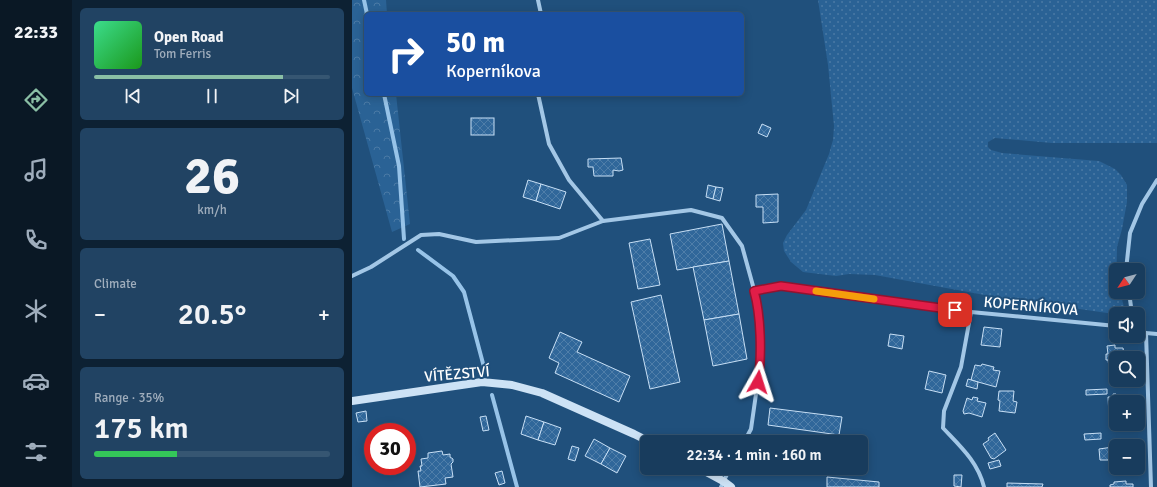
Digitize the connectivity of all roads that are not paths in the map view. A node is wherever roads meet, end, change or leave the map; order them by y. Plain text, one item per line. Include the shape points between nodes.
1 (538, 0) edge
2 (541, 12) edge
3 (538, 96) edge
4 (1157, 180) edge
5 (603, 221) junction
6 (1127, 263) edge
7 (353, 275) edge
8 (754, 291) junction
9 (971, 312) junction
10 (1109, 325) edge
11 (1146, 333) joint
12 (1157, 334) edge
13 (352, 401) edge
14 (748, 435) edge
15 (640, 437) edge
16 (709, 475) edge
17 (726, 475) edge
18 (722, 484) edge
19 (731, 487) edge
20 (984, 487) edge
21 (1151, 487) edge

1 - 2 street
3 - 5 street via 549,144 569,180
4 - 6 street via 1142,204 1130,233
5 - 7 street via 559,238 476,242 439,234 421,235 371,268
5 - 8 street via 691,210 722,218 742,246
8 - 9 street, KOPERNÍKOVA via 781,286
8 - 14 street via 758,304 760,366 751,429
9 - 10 street, KOPERNÍKOVA
9 - 20 street via 961,367 944,411 943,428 971,458 982,477
11 - 12 street
11 - 21 street
13 - 15 main road, VÍTĚZSTVÍ via 482,382 512,385 542,393
16 - 18 main road
17 - 18 street
18 - 19 main road

